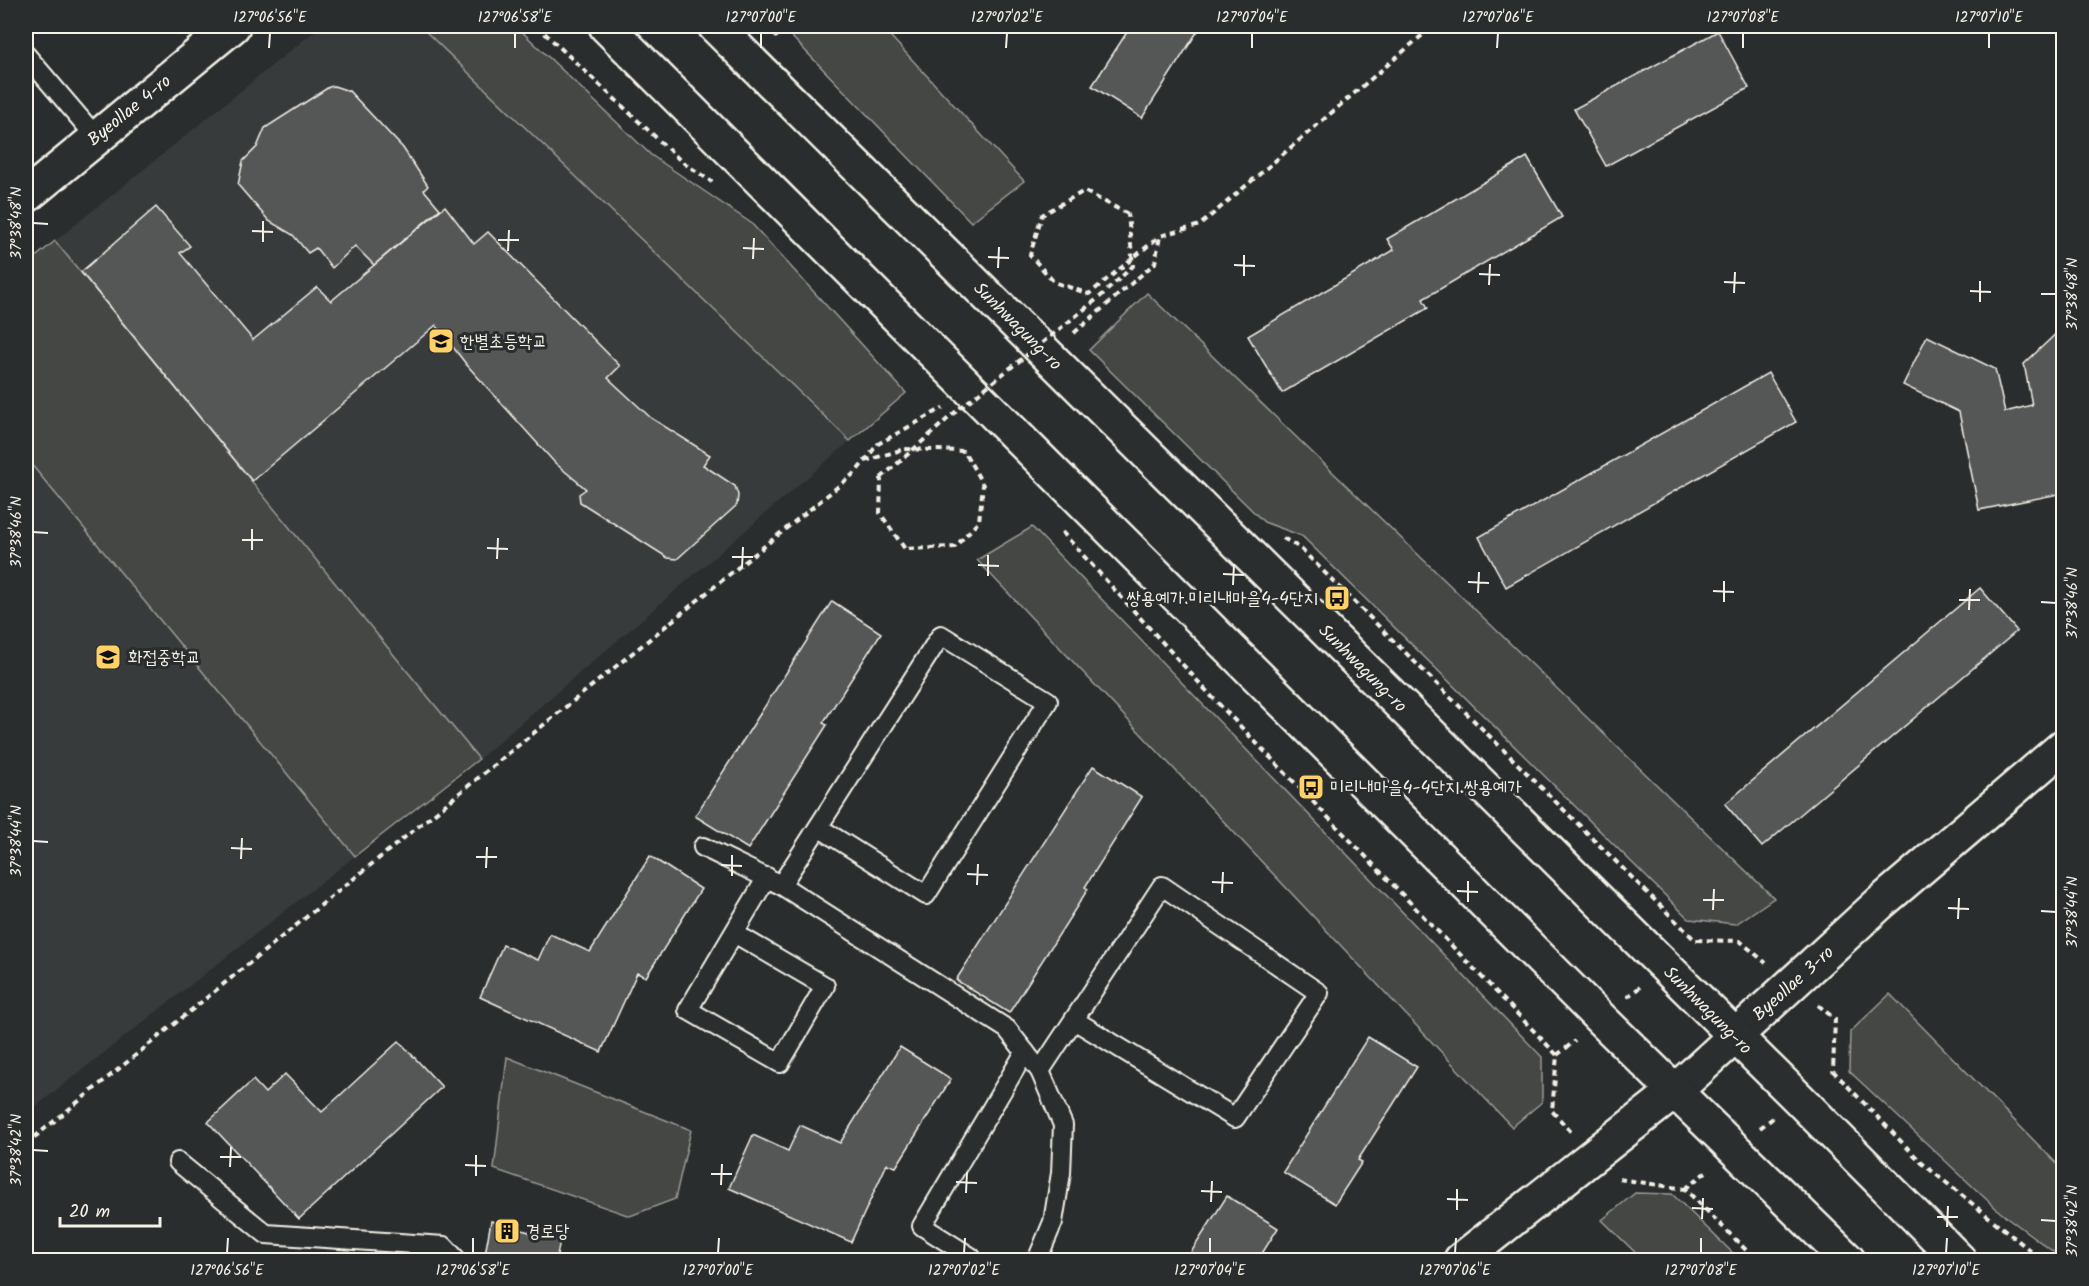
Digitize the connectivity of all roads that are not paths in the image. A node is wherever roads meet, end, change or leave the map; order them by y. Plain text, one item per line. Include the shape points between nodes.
1 (233, 26) edge
2 (606, 26) edge
3 (715, 26) edge
4 (26, 55) edge
5 (96, 137) junction
6 (26, 196) edge
7 (2064, 746) edge
8 (818, 827) junction
9 (703, 847) dead end
10 (774, 881) junction
11 (734, 933) junction
12 (1074, 1020) junction
13 (1735, 1037) junction
14 (1025, 1052) junction
15 (1040, 1071) junction
16 (1674, 1092) junction
17 (178, 1162) dead end
18 (971, 1257) dead end
19 (457, 1260) edge
20 (1037, 1260) edge
21 (1461, 1260) edge
22 (1848, 1260) edge
23 (1959, 1260) edge

1 - 5 street, Byeollae 4-ro
2 - 16 street
3 - 13 street, Sunhwagung-ro
4 - 5 lane
5 - 6 street, Byeollae 4-ro
7 - 13 street, Byeollae 3-ro via 1879,904
8 - 8 lane via 941,635 1048,701 926,895
8 - 10 lane
9 - 10 lane
10 - 11 lane
10 - 14 lane via 1007,1029
11 - 11 lane via 688,1010 780,1063 825,986
12 - 12 lane via 1162,886 1319,993 1235,1118
12 - 15 lane
13 - 16 street, Byeollae 3-ro
13 - 23 street, Sunhwagung-ro
14 - 15 lane
14 - 18 lane via 922,1226
15 - 20 lane via 1063,1125 1053,1222
16 - 21 street, Byeollae 3-ro
16 - 22 street
17 - 19 lane via 266,1234 444,1246

